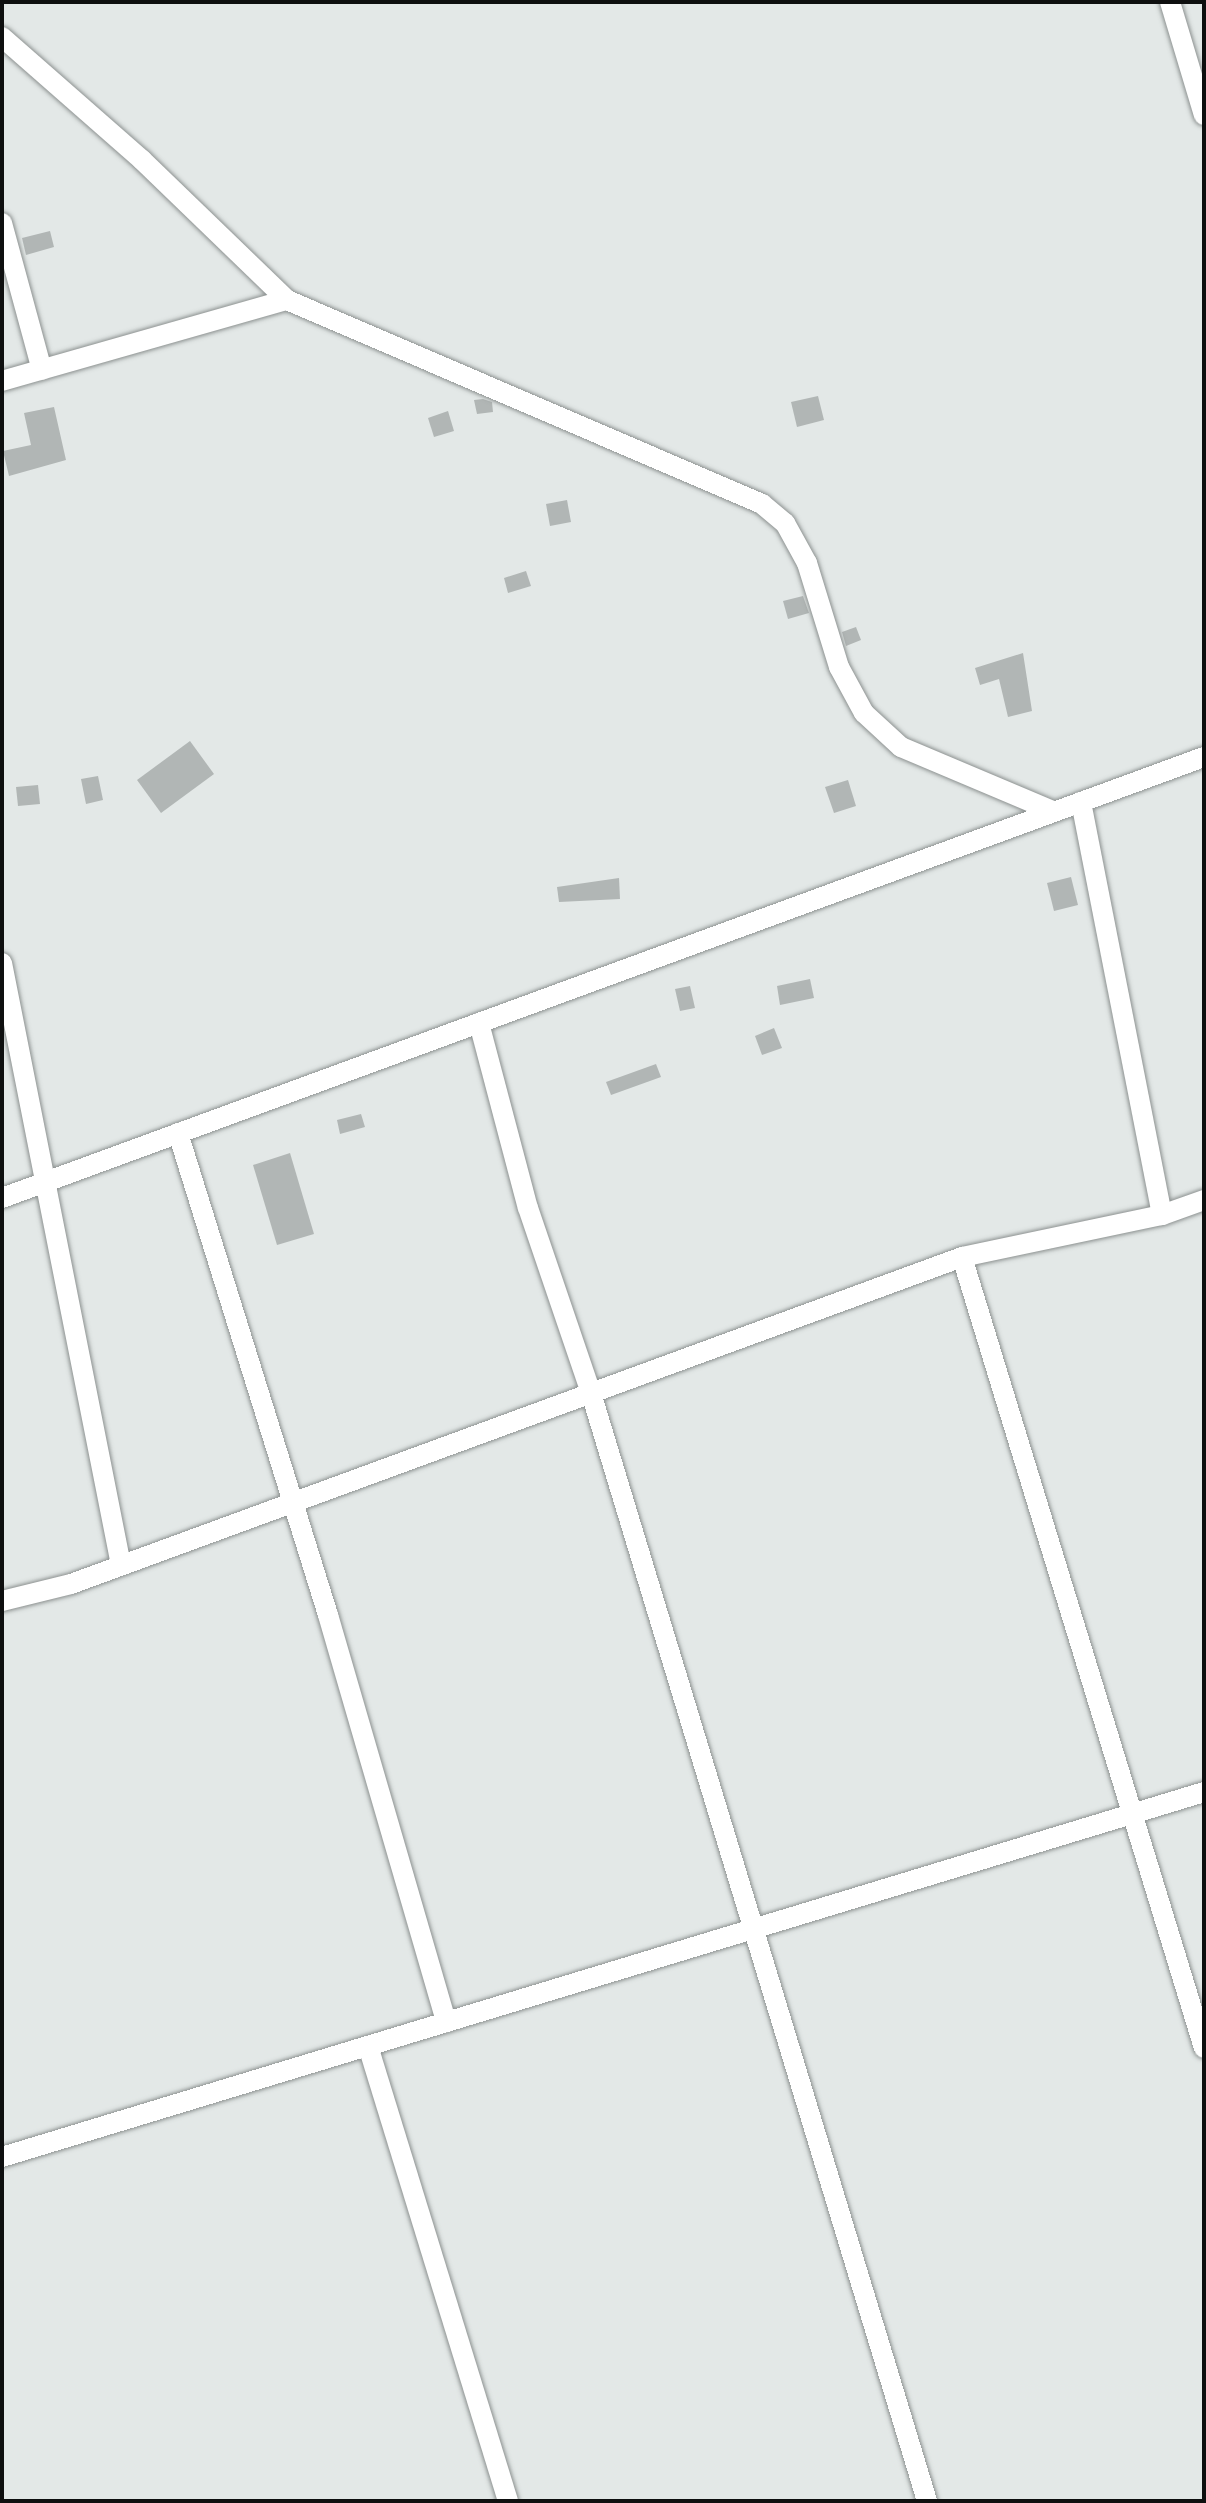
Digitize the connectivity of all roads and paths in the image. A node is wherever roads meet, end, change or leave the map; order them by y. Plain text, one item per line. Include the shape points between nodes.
1 (1170, 2) edge
2 (2, 37) edge
3 (1204, 115) edge
4 (2, 223) edge
5 (287, 300) junction
6 (42, 370) junction
7 (2, 381) edge
8 (1204, 757) edge
9 (1081, 802) junction
10 (1050, 810) junction
11 (2, 963) edge
12 (479, 1023) junction
13 (178, 1133) junction
14 (45, 1182) junction
15 (2, 1198) edge
16 (1204, 1200) edge
17 (1162, 1215) junction
18 (962, 1257) junction
19 (591, 1393) junction
20 (293, 1502) junction
21 (121, 1565) junction
22 (2, 1601) edge
23 (1204, 1792) edge
24 (1132, 1814) junction
25 (754, 1929) junction
26 (446, 2022) junction
27 (368, 2046) junction
28 (1204, 2048) edge
29 (2, 2157) edge
30 (508, 2501) edge
31 (927, 2501) edge

1 - 3 street
2 - 5 street via 119,138
4 - 6 street
5 - 6 street
5 - 10 street via 762,504 785,523 807,563 839,667 864,713 901,747
6 - 7 street
8 - 9 street
9 - 10 street
9 - 17 street
10 - 12 street
11 - 14 street
12 - 13 street
12 - 19 street via 528,1208
13 - 14 street
13 - 20 street
14 - 15 street
14 - 21 street
16 - 17 street
17 - 18 street
18 - 19 street
18 - 24 street
19 - 20 street
19 - 25 street
20 - 21 street
20 - 26 street
21 - 22 street
23 - 24 street
24 - 25 street
24 - 28 street
25 - 26 street
25 - 31 street
26 - 27 street
27 - 29 street
27 - 30 street

